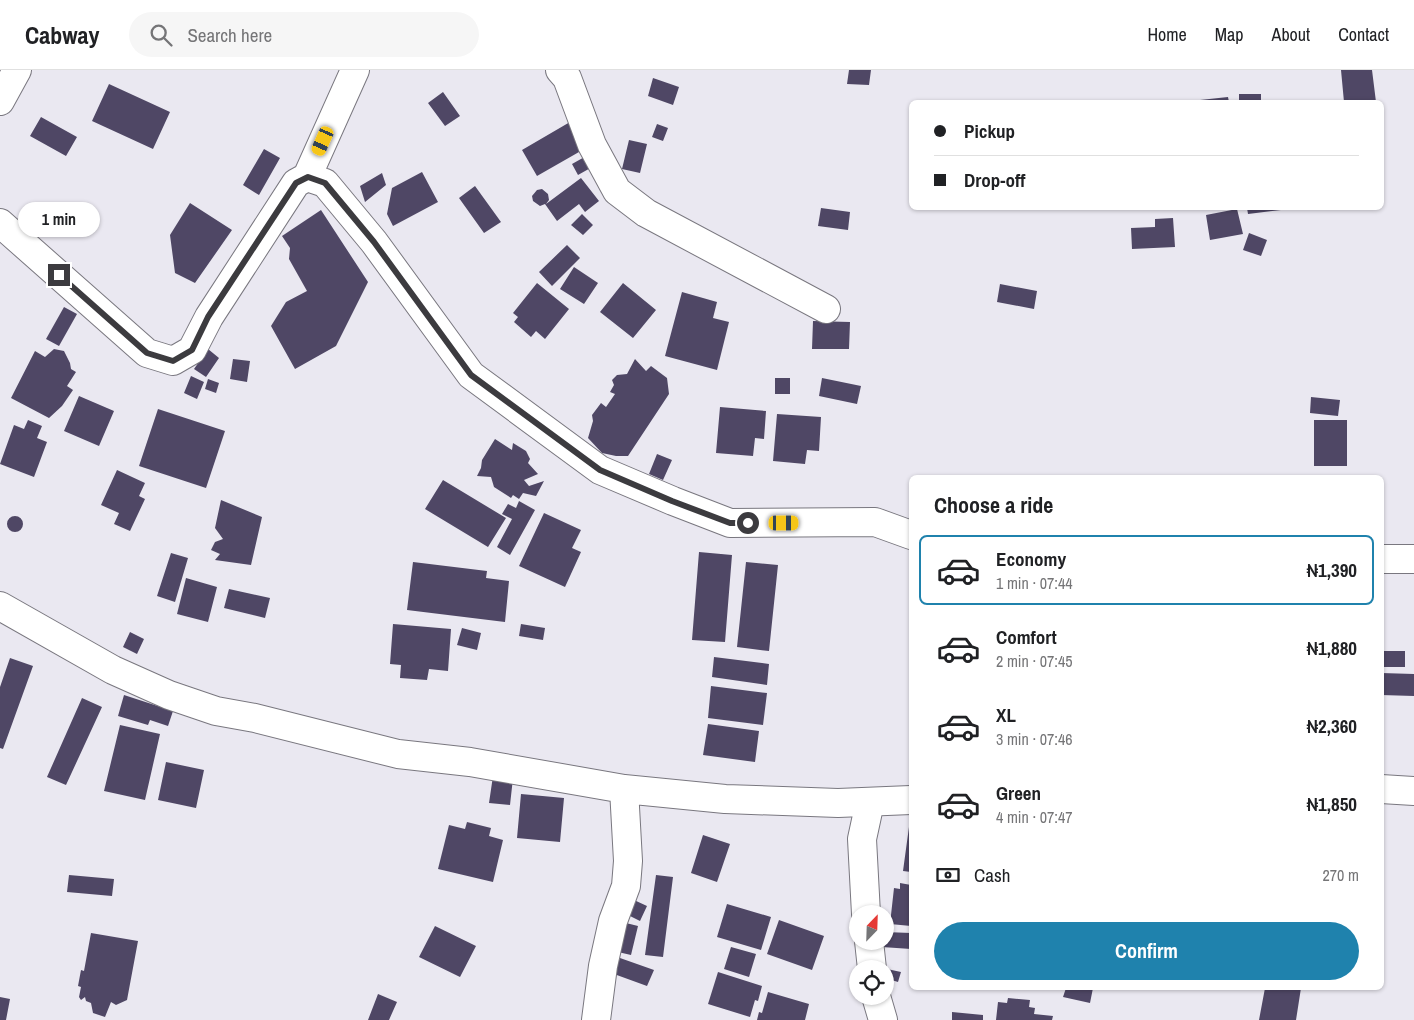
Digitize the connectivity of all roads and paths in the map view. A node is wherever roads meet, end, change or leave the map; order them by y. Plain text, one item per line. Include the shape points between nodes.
1 (17, 70) edge
2 (355, 70) edge
3 (560, 70) edge
4 (0, 101) edge
5 (308, 177) junction
6 (0, 223) edge
7 (826, 309) dead end
8 (909, 534) edge
9 (1384, 559) edge
10 (1414, 559) edge
11 (0, 606) edge
12 (624, 789) junction
13 (1384, 789) edge
14 (1414, 791) edge
15 (909, 800) edge
16 (870, 802) junction
17 (838, 803) junction
18 (862, 839) junction
19 (866, 905) edge
20 (879, 1005) edge
21 (596, 1020) edge
22 (883, 1020) edge

1 - 4 street
2 - 5 street
3 - 7 street via 567,78 592,145 617,191 646,213
5 - 6 street via 296,183 208,317 192,350 173,361 147,353
5 - 8 street via 325,183 374,242 471,375 600,470 730,523 875,522
9 - 10 street
11 - 12 street via 113,670 169,695 216,711 398,754 470,762
12 - 17 street via 725,799
12 - 21 street via 628,861 626,886 613,920
13 - 14 street
15 - 16 street
16 - 17 street
16 - 18 street
17 - 18 street
18 - 19 street
20 - 22 street

